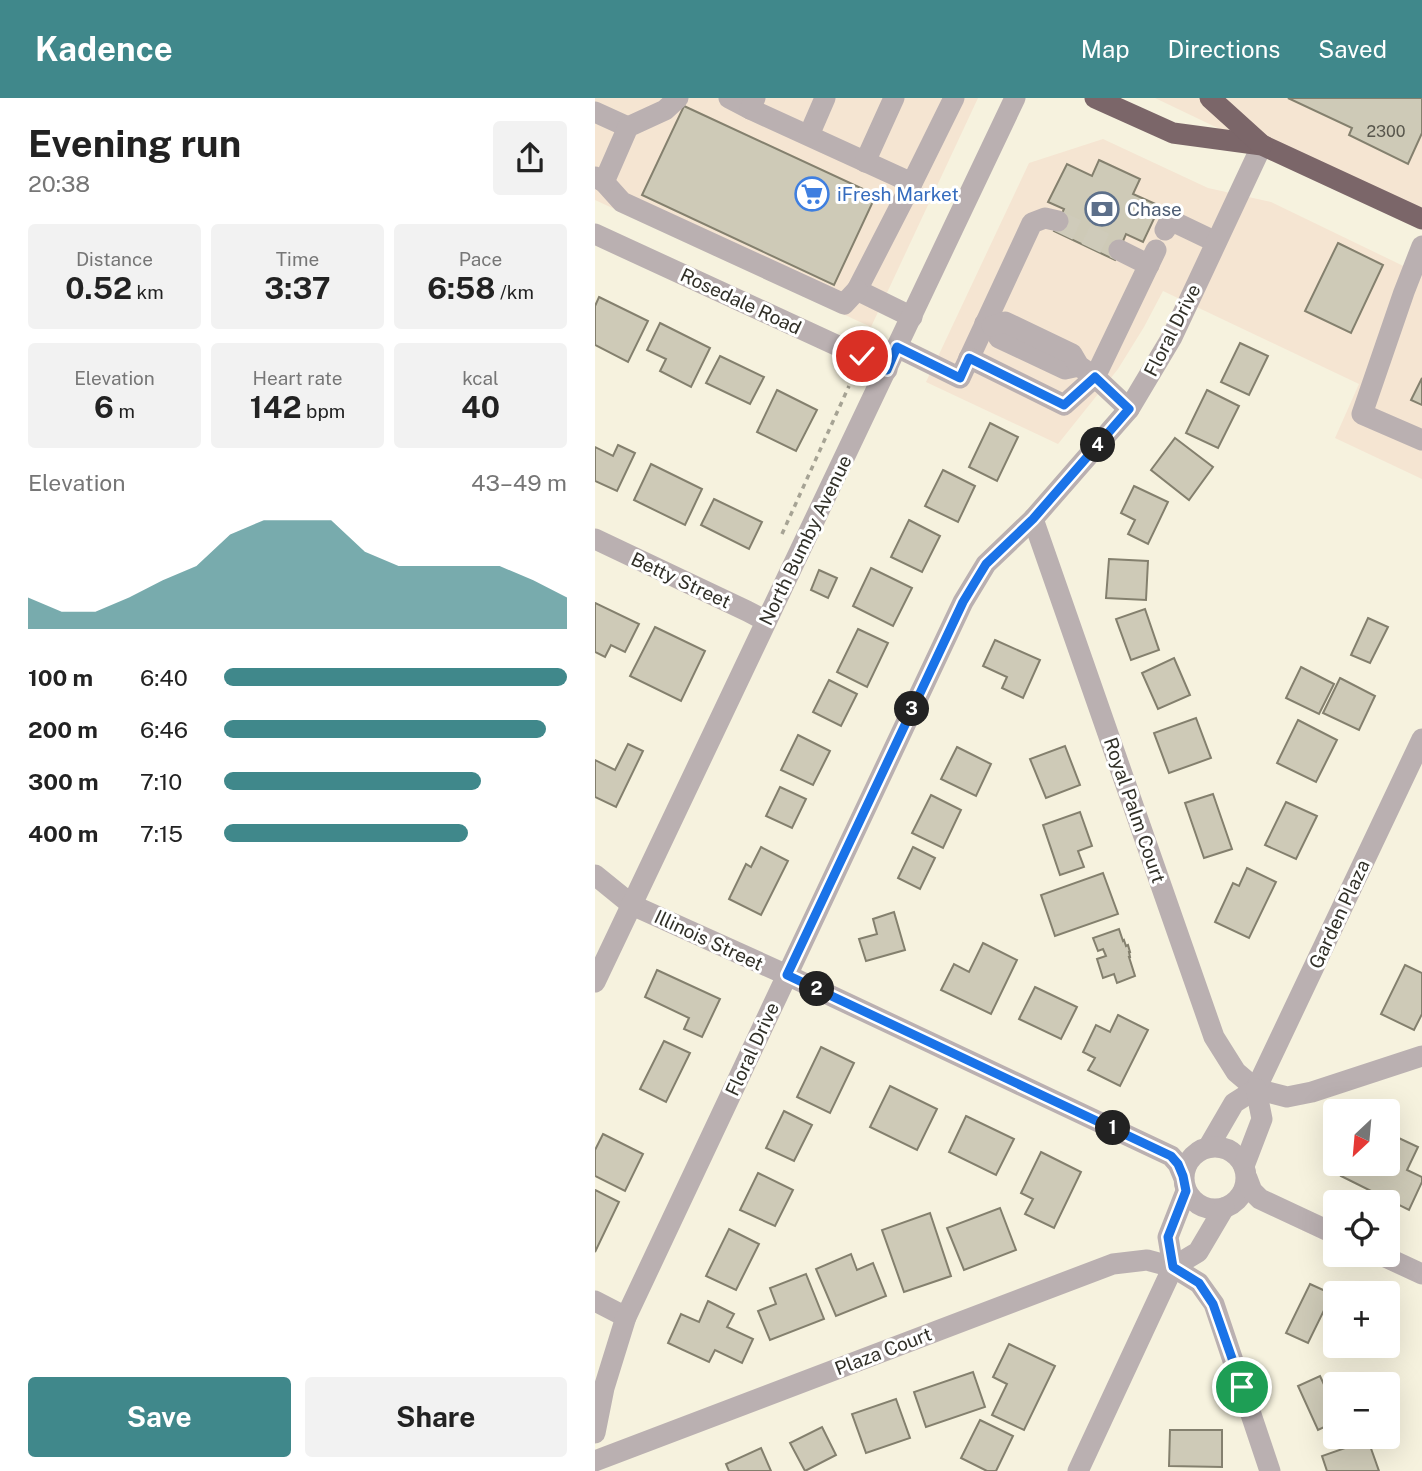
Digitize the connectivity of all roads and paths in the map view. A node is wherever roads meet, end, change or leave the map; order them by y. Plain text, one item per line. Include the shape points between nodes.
1 (678, 98) edge
2 (729, 98) edge
3 (825, 98) edge
4 (894, 98) edge
5 (954, 98) edge
6 (1015, 98) edge
7 (1095, 98) edge
8 (1210, 98) edge
9 (753, 103) edge
10 (595, 112) edge
11 (628, 127) junction
12 (809, 135) junction
13 (1262, 145) junction
14 (865, 162) junction
15 (600, 180) edge
16 (912, 183) junction
17 (1422, 219) edge
18 (1058, 221) tunnel mouth
19 (595, 234) edge
20 (1216, 242) junction
21 (1422, 246) edge
22 (1157, 248) junction
23 (1119, 250) tunnel mouth
24 (857, 290) junction
25 (1413, 296) edge
26 (912, 317) junction
27 (989, 324) junction
28 (897, 347) junction
29 (969, 358) junction
30 (887, 370) junction
31 (1087, 372) junction
32 (849, 386) dead end
33 (1129, 409) junction
34 (1422, 440) edge
35 (1033, 519) junction
36 (595, 539) edge
37 (777, 544) dead end
38 (766, 621) junction
39 (1422, 739) edge
40 (595, 875) edge
41 (632, 905) junction
42 (787, 975) junction
43 (595, 982) edge
44 (1422, 1056) edge
45 (1257, 1089) junction
46 (1203, 1149) junction
47 (1171, 1156) junction
48 (1245, 1172) junction
49 (1184, 1184) junction
50 (1260, 1199) junction
51 (1229, 1206) junction
52 (1323, 1228) edge
53 (1400, 1264) edge
54 (1173, 1267) junction
55 (1422, 1274) edge
56 (595, 1301) edge
57 (626, 1317) junction
58 (595, 1433) edge
59 (595, 1461) edge
60 (1078, 1471) edge
61 (1270, 1471) edge

1 - 11 street
2 - 9 street
3 - 12 street
4 - 14 street
5 - 16 street
6 - 26 street, North Bumby Avenue
7 - 13 highway via 1173,133
8 - 13 highway
9 - 12 street
10 - 11 street
11 - 15 street
12 - 14 street
13 - 17 highway
13 - 20 street, Floral Drive
14 - 16 street
15 - 24 street via 622,202 844,304
16 - 24 street
18 - 27 street via 1045,218 1032,223
19 - 30 street, Rosedale Road
20 - 22 street via 1170,220
20 - 33 street, Floral Drive via 1172,337
21 - 25 street
22 - 23 street
22 - 31 street
24 - 26 street
25 - 34 street via 1362,414
26 - 28 street, North Bumby Avenue
27 - 29 street
27 - 31 street via 1005,322 1072,354
28 - 29 street via 960,378
28 - 30 street, North Bumby Avenue
29 - 31 street via 1064,405
30 - 38 street, North Bumby Avenue
31 - 33 street
32 - 37 path
33 - 35 street, Floral Drive
35 - 42 street, Floral Drive via 986,564 963,602
35 - 45 street, Royal Palm Court via 1214,1037 1235,1073
36 - 38 street, Betty Street
38 - 41 street, North Bumby Avenue
39 - 45 street, Garden Plaza
40 - 41 street, Illinois Street
41 - 42 street, Illinois Street
41 - 43 street, North Bumby Avenue
42 - 47 street, Illinois Street
42 - 57 street, Floral Drive
44 - 45 street via 1287,1097
45 - 46 street, Garden Plaza via 1234,1103
45 - 48 street via 1262,1119
46 - 47 street
46 - 48 street via 1224,1147 1238,1156
46 - 49 street via 1188,1161
47 - 49 street
48 - 50 street
48 - 51 street via 1243,1192
49 - 51 street via 1195,1203 1207,1208
49 - 54 street via 1168,1237
50 - 51 street
50 - 52 street
51 - 54 street via 1198,1252
53 - 55 street
54 - 59 street, Plaza Court via 1147,1259 1113,1264
54 - 60 street
54 - 61 street via 1199,1283 1213,1304
56 - 57 street
57 - 58 street, Floral Drive

